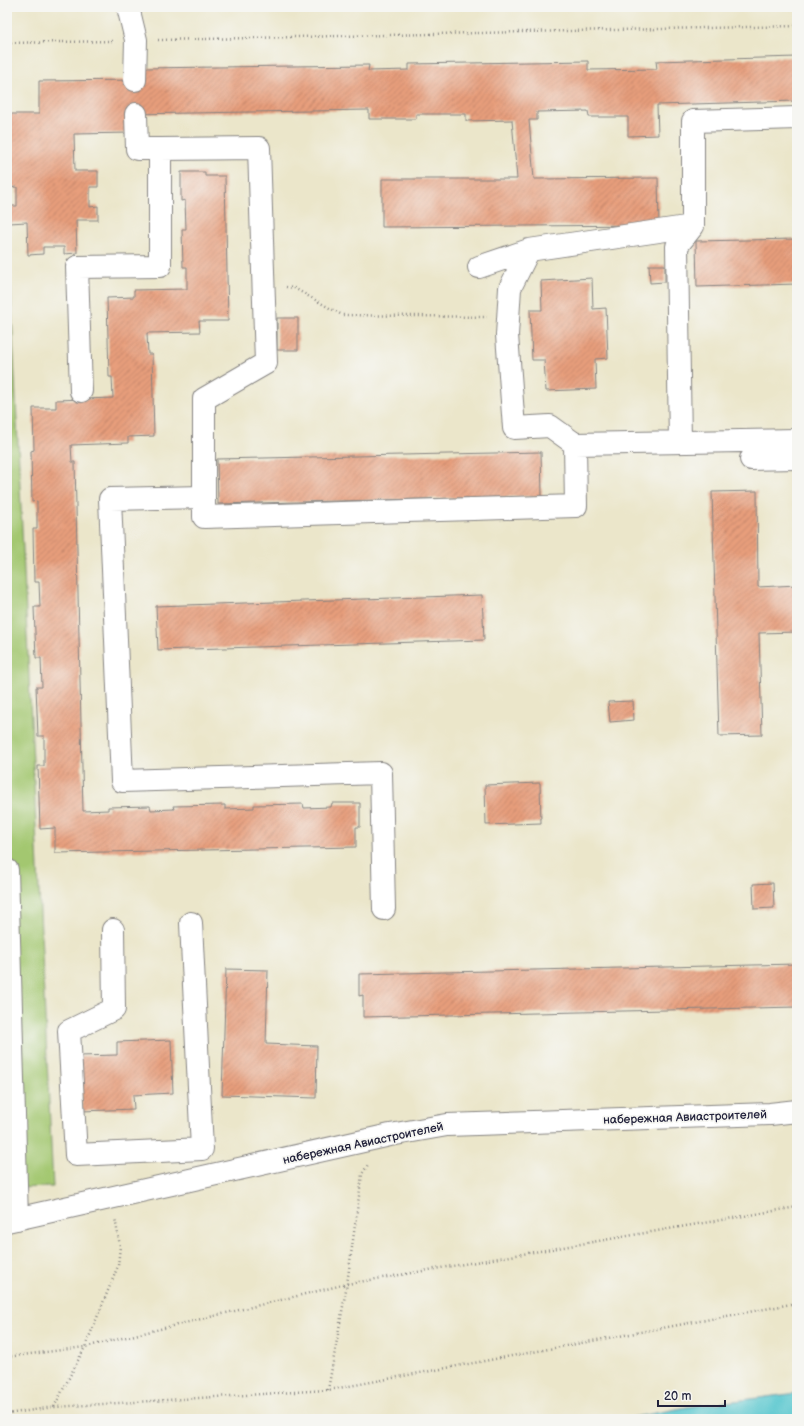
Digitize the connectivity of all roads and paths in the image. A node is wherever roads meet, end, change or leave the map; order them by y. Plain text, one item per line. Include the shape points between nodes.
1 (128, 7) edge
2 (797, 26) edge
3 (136, 40) junction
4 (7, 43) edge
5 (136, 80) dead end
6 (136, 114) dead end
7 (797, 118) edge
8 (160, 149) junction
9 (694, 226) junction
10 (529, 250) junction
11 (479, 267) dead end
12 (264, 286) junction
13 (508, 317) junction
14 (81, 390) dead end
15 (797, 440) edge
16 (680, 442) junction
17 (576, 444) junction
18 (797, 458) edge
19 (751, 459) dead end
20 (204, 496) junction
21 (7, 870) edge
22 (384, 909) dead end
23 (191, 923) dead end
24 (113, 930) dead end
25 (797, 1112) edge
26 (390, 1135) junction
27 (111, 1197) junction
28 (797, 1207) edge
29 (12, 1220) edge
30 (348, 1284) junction
31 (797, 1302) edge
32 (86, 1347) junction
33 (7, 1357) edge
34 (328, 1390) junction
35 (54, 1407) junction
36 (7, 1414) edge

1 - 3 street
2 - 3 path
3 - 4 path
3 - 5 street
6 - 8 street via 137,149
7 - 9 street via 692,121
8 - 12 street via 259,148
8 - 14 street via 160,266 77,267
9 - 10 street
9 - 16 street via 677,246
10 - 11 street
10 - 13 street via 510,288
12 - 13 path via 294,288 342,315
12 - 20 street via 266,363 204,399
13 - 17 street via 514,428 550,426
15 - 16 street
16 - 17 street
17 - 20 street via 576,506 204,516
18 - 19 street
20 - 22 street via 110,499 122,781 381,773
21 - 29 street
23 - 24 street via 202,1149 76,1155 69,1032 114,1010
25 - 26 street, набережная Авиастроителей via 447,1125
26 - 27 street, набережная Авиастроителей
26 - 30 path via 362,1174
27 - 29 street, набережная Авиастроителей
27 - 32 path via 120,1246 118,1266
28 - 30 path
30 - 32 path
30 - 34 path
31 - 34 path
32 - 33 path
32 - 35 path
34 - 35 path
35 - 36 path

